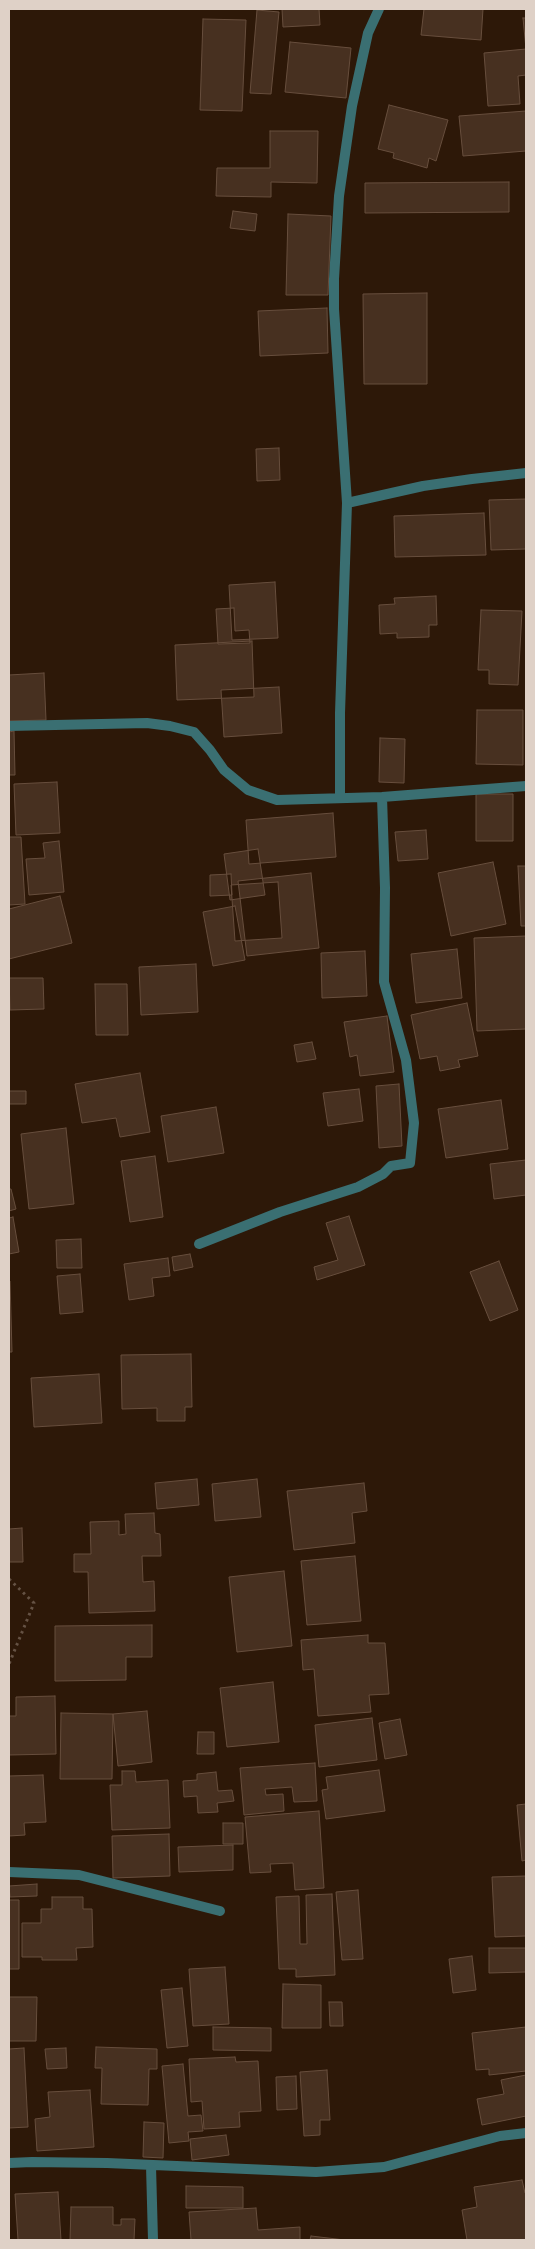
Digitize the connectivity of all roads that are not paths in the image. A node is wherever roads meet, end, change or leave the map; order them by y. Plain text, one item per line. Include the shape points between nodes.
1 (379, 9) edge
2 (526, 473) edge
3 (347, 504) junction
4 (9, 726) edge
5 (526, 786) edge
6 (340, 797) junction
7 (382, 797) junction
8 (199, 1244) dead end
9 (9, 1872) edge
10 (220, 1911) dead end
11 (526, 2133) edge
12 (9, 2164) edge
13 (151, 2166) junction
14 (153, 2240) edge

1 - 3 street via 368,33 360,65 339,196 334,309
2 - 3 street via 423,486
3 - 6 street
4 - 6 street via 147,723 170,726 194,732 224,770 248,790 277,800
5 - 7 street
6 - 7 street
7 - 8 street via 384,982 406,1060 414,1123 410,1163 391,1166 358,1187 280,1212
9 - 10 street via 79,1875
11 - 13 street via 500,2136 384,2167 316,2172
12 - 13 street
13 - 14 street

